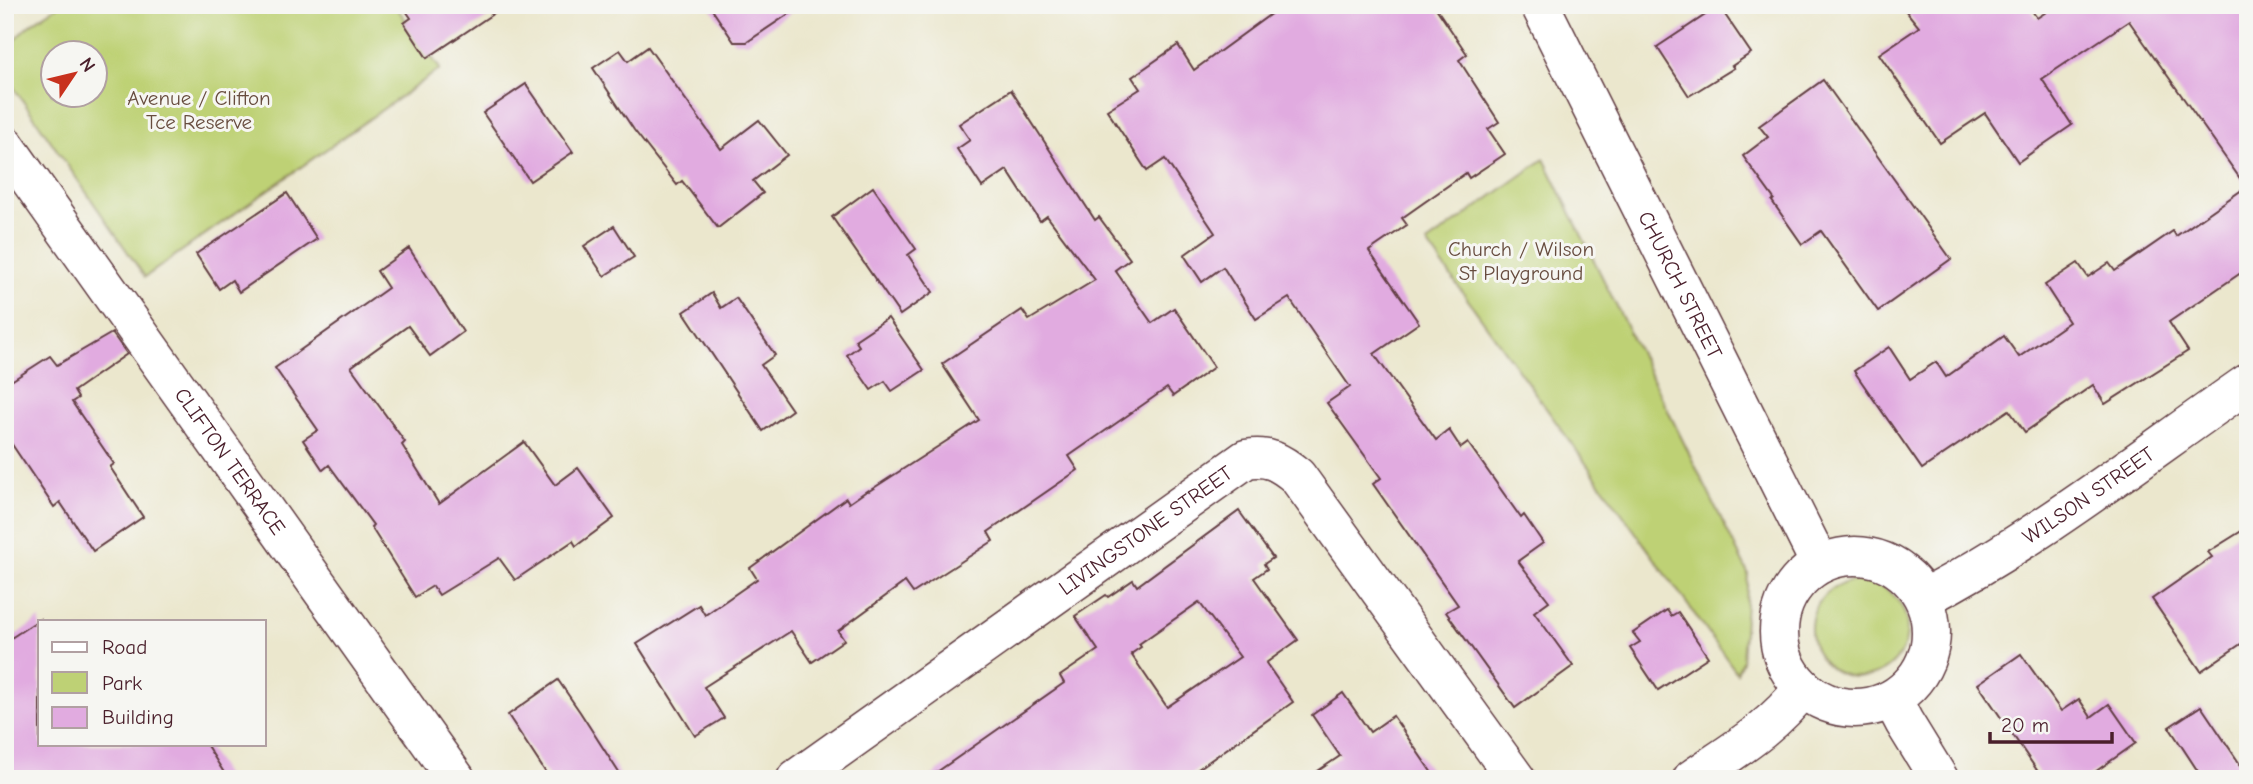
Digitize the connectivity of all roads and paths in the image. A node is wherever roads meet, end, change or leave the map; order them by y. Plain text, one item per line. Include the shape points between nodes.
1 (1540, 5) edge
2 (5, 145) edge
3 (2248, 383) edge
4 (1820, 564) junction
5 (1924, 598) junction
6 (1803, 688) junction
7 (1892, 699) junction
8 (456, 779) edge
9 (796, 779) edge
10 (1516, 779) edge
11 (1692, 779) edge
12 (1939, 779) edge

1 - 4 street, CHURCH STREET
2 - 8 street, CLIFTON TERRACE
3 - 5 street, WILSON STREET via 2044,528
4 - 5 street via 1843,556 1867,556 1891,564 1910,578
4 - 6 street via 1800,578 1779,621 1780,646 1788,668
5 - 7 street via 1931,616 1928,655 1921,673
6 - 7 street via 1846,708 1870,707
6 - 11 street via 1754,738
7 - 12 street
9 - 10 street, LIVINGSTONE STREET via 1245,459 1261,456 1280,462 1297,476

